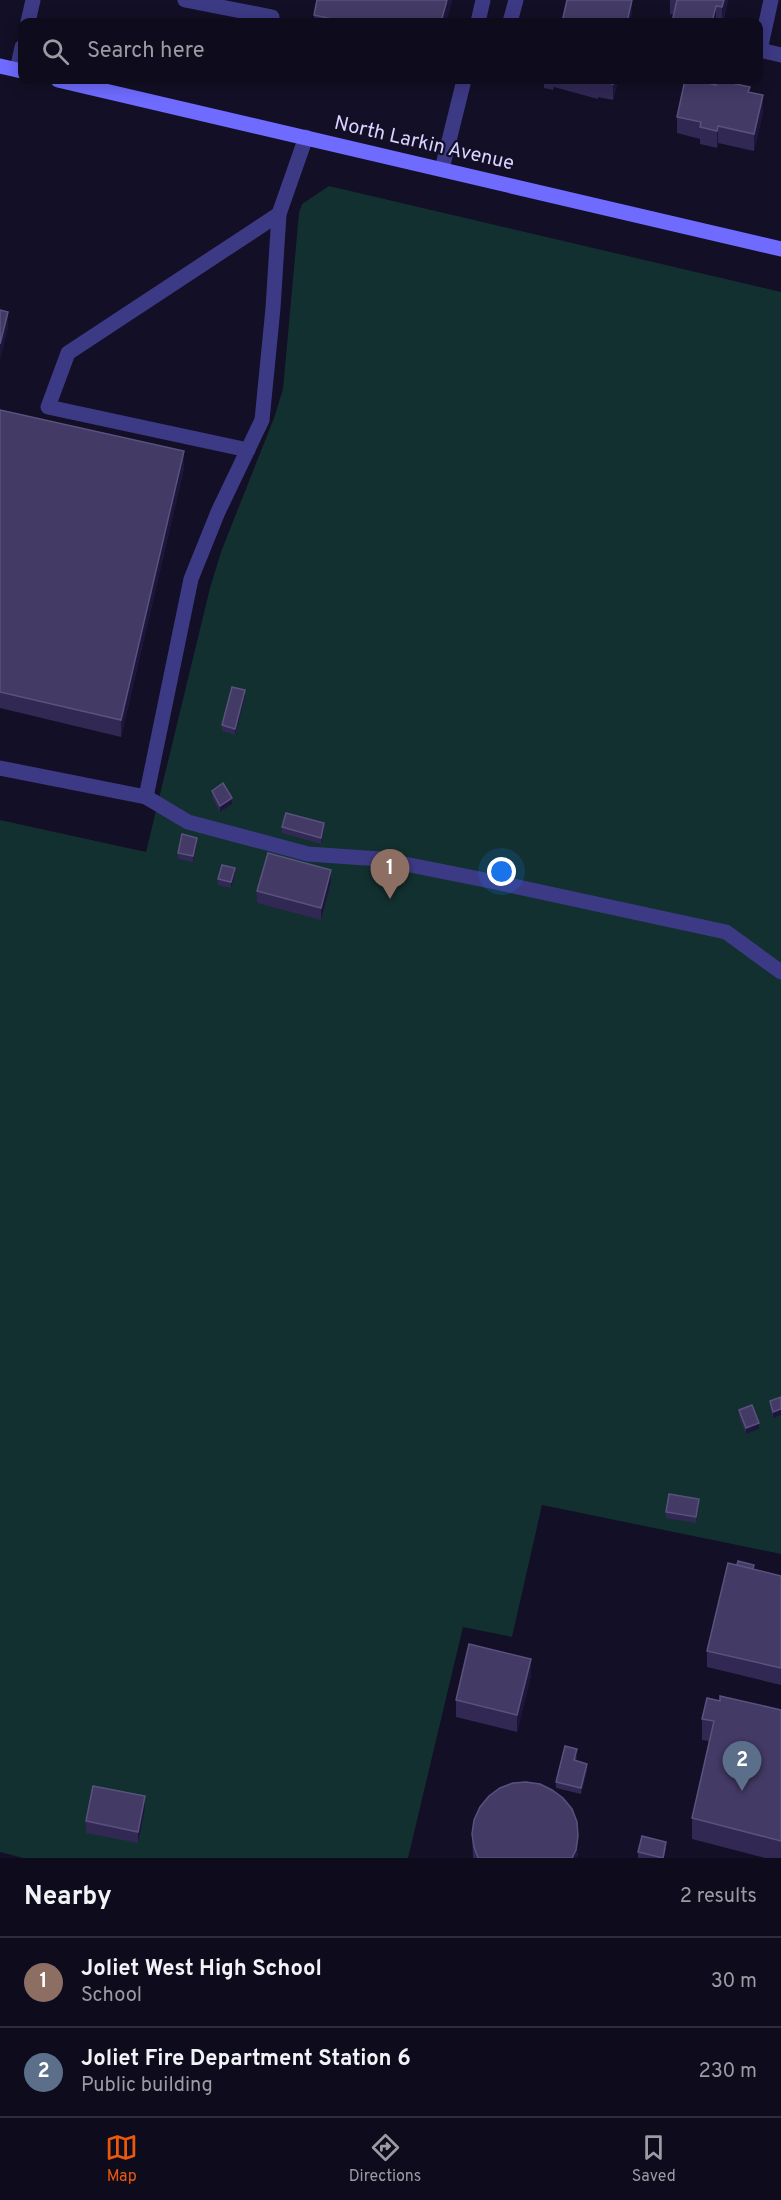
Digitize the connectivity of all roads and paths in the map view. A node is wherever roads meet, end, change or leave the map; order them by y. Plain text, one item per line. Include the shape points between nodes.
1 (33, 0) edge
2 (186, 0) edge
3 (483, 0) edge
4 (516, 0) edge
5 (771, 0) edge
6 (272, 17) dead end
7 (29, 18) edge
8 (479, 18) edge
9 (511, 18) edge
10 (763, 36) edge
11 (763, 51) edge
12 (781, 55) edge
13 (0, 66) edge
14 (18, 70) edge
15 (75, 84) edge
16 (463, 84) edge
17 (306, 137) junction
18 (442, 170) junction
19 (279, 214) junction
20 (781, 249) edge
21 (248, 450) junction
22 (0, 768) edge
23 (146, 797) junction
24 (781, 972) edge

1 - 7 lane
2 - 6 lane
3 - 8 lane
4 - 9 lane
5 - 10 lane
11 - 12 lane
13 - 14 main road
15 - 17 main road, North Larkin Avenue
16 - 18 lane
17 - 18 main road, North Larkin Avenue
17 - 19 lane
18 - 20 main road, North Larkin Avenue
19 - 21 lane via 262,420
19 - 21 lane via 68,353 48,407
21 - 23 lane via 191,579
22 - 23 lane
23 - 24 lane via 188,822 308,854 380,859 726,932

